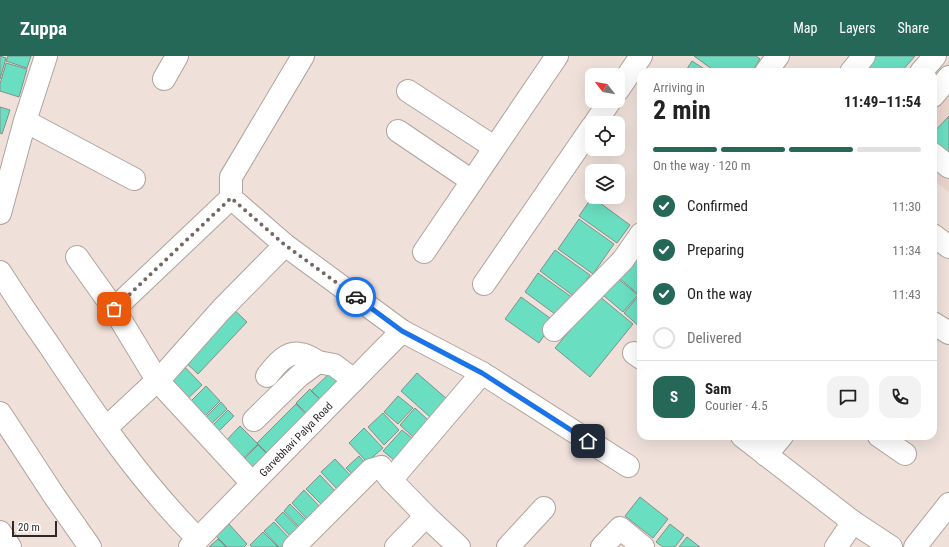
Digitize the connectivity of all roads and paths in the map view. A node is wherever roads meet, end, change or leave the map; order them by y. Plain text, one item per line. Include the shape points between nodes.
1 (46, 56) edge
2 (177, 56) edge
3 (303, 56) edge
4 (557, 56) edge
5 (641, 56) edge
6 (778, 56) edge
7 (864, 56) edge
8 (935, 56) edge
9 (769, 68) edge
10 (854, 68) edge
11 (924, 68) edge
12 (949, 77) edge
13 (164, 79) dead end
14 (625, 80) edge
15 (408, 91) dead end
16 (937, 91) edge
17 (25, 121) junction
18 (398, 132) dead end
19 (585, 137) edge
20 (494, 147) junction
21 (937, 157) edge
22 (949, 167) edge
23 (5, 179) edge
24 (134, 179) dead end
25 (472, 181) junction
26 (231, 198) junction
27 (0, 212) edge
28 (937, 238) edge
29 (637, 240) edge
30 (285, 245) junction
31 (949, 247) edge
32 (424, 252) dead end
33 (77, 256) dead end
34 (0, 272) edge
35 (484, 284) dead end
36 (114, 309) junction
37 (937, 325) edge
38 (554, 330) dead end
39 (402, 331) junction
40 (949, 332) edge
41 (318, 362) junction
42 (482, 373) junction
43 (267, 376) dead end
44 (157, 380) junction
45 (354, 380) junction
46 (0, 414) edge
47 (254, 420) dead end
48 (106, 428) junction
49 (747, 440) edge
50 (779, 440) edge
51 (885, 440) edge
52 (905, 454) dead end
53 (766, 455) junction
54 (628, 466) dead end
55 (391, 480) junction
56 (252, 483) junction
57 (949, 504) edge
58 (544, 508) dead end
59 (426, 516) junction
60 (853, 522) junction
61 (0, 532) edge
62 (194, 543) edge
63 (10, 547) edge
64 (90, 547) edge
65 (294, 547) edge
66 (396, 547) edge
67 (458, 547) edge
68 (508, 547) edge
69 (602, 547) edge
70 (643, 547) edge
71 (836, 547) edge
72 (891, 547) edge
73 (915, 547) edge

1 - 17 street
2 - 13 street
3 - 26 street via 231,177
4 - 20 street
5 - 14 street
6 - 9 street
7 - 10 street
8 - 11 street
12 - 16 street
15 - 20 street
17 - 23 street
17 - 24 street
18 - 25 street
19 - 35 street
20 - 25 street
21 - 22 street
23 - 27 street
25 - 32 street
26 - 30 street
26 - 36 street
28 - 31 street
29 - 38 street via 623,260
30 - 39 street
30 - 44 street
33 - 36 street
34 - 48 street
36 - 44 street
37 - 40 street
39 - 42 street
39 - 45 street, Garvebhavi Palya Road
41 - 43 street via 301,354 292,354 281,360
41 - 45 street via 334,365
41 - 47 street via 299,376
42 - 54 street
42 - 55 street
44 - 48 street
44 - 56 street
45 - 56 street, Garvebhavi Palya Road
46 - 64 street
48 - 62 street
49 - 53 street
50 - 53 street
51 - 52 street
53 - 60 street
55 - 59 street
55 - 65 street via 381,467 371,470
56 - 62 street, Garvebhavi Palya Road
57 - 73 street
58 - 68 street
59 - 66 street
59 - 67 street
60 - 71 street
60 - 72 street
61 - 63 street
69 - 70 street via 620,528

